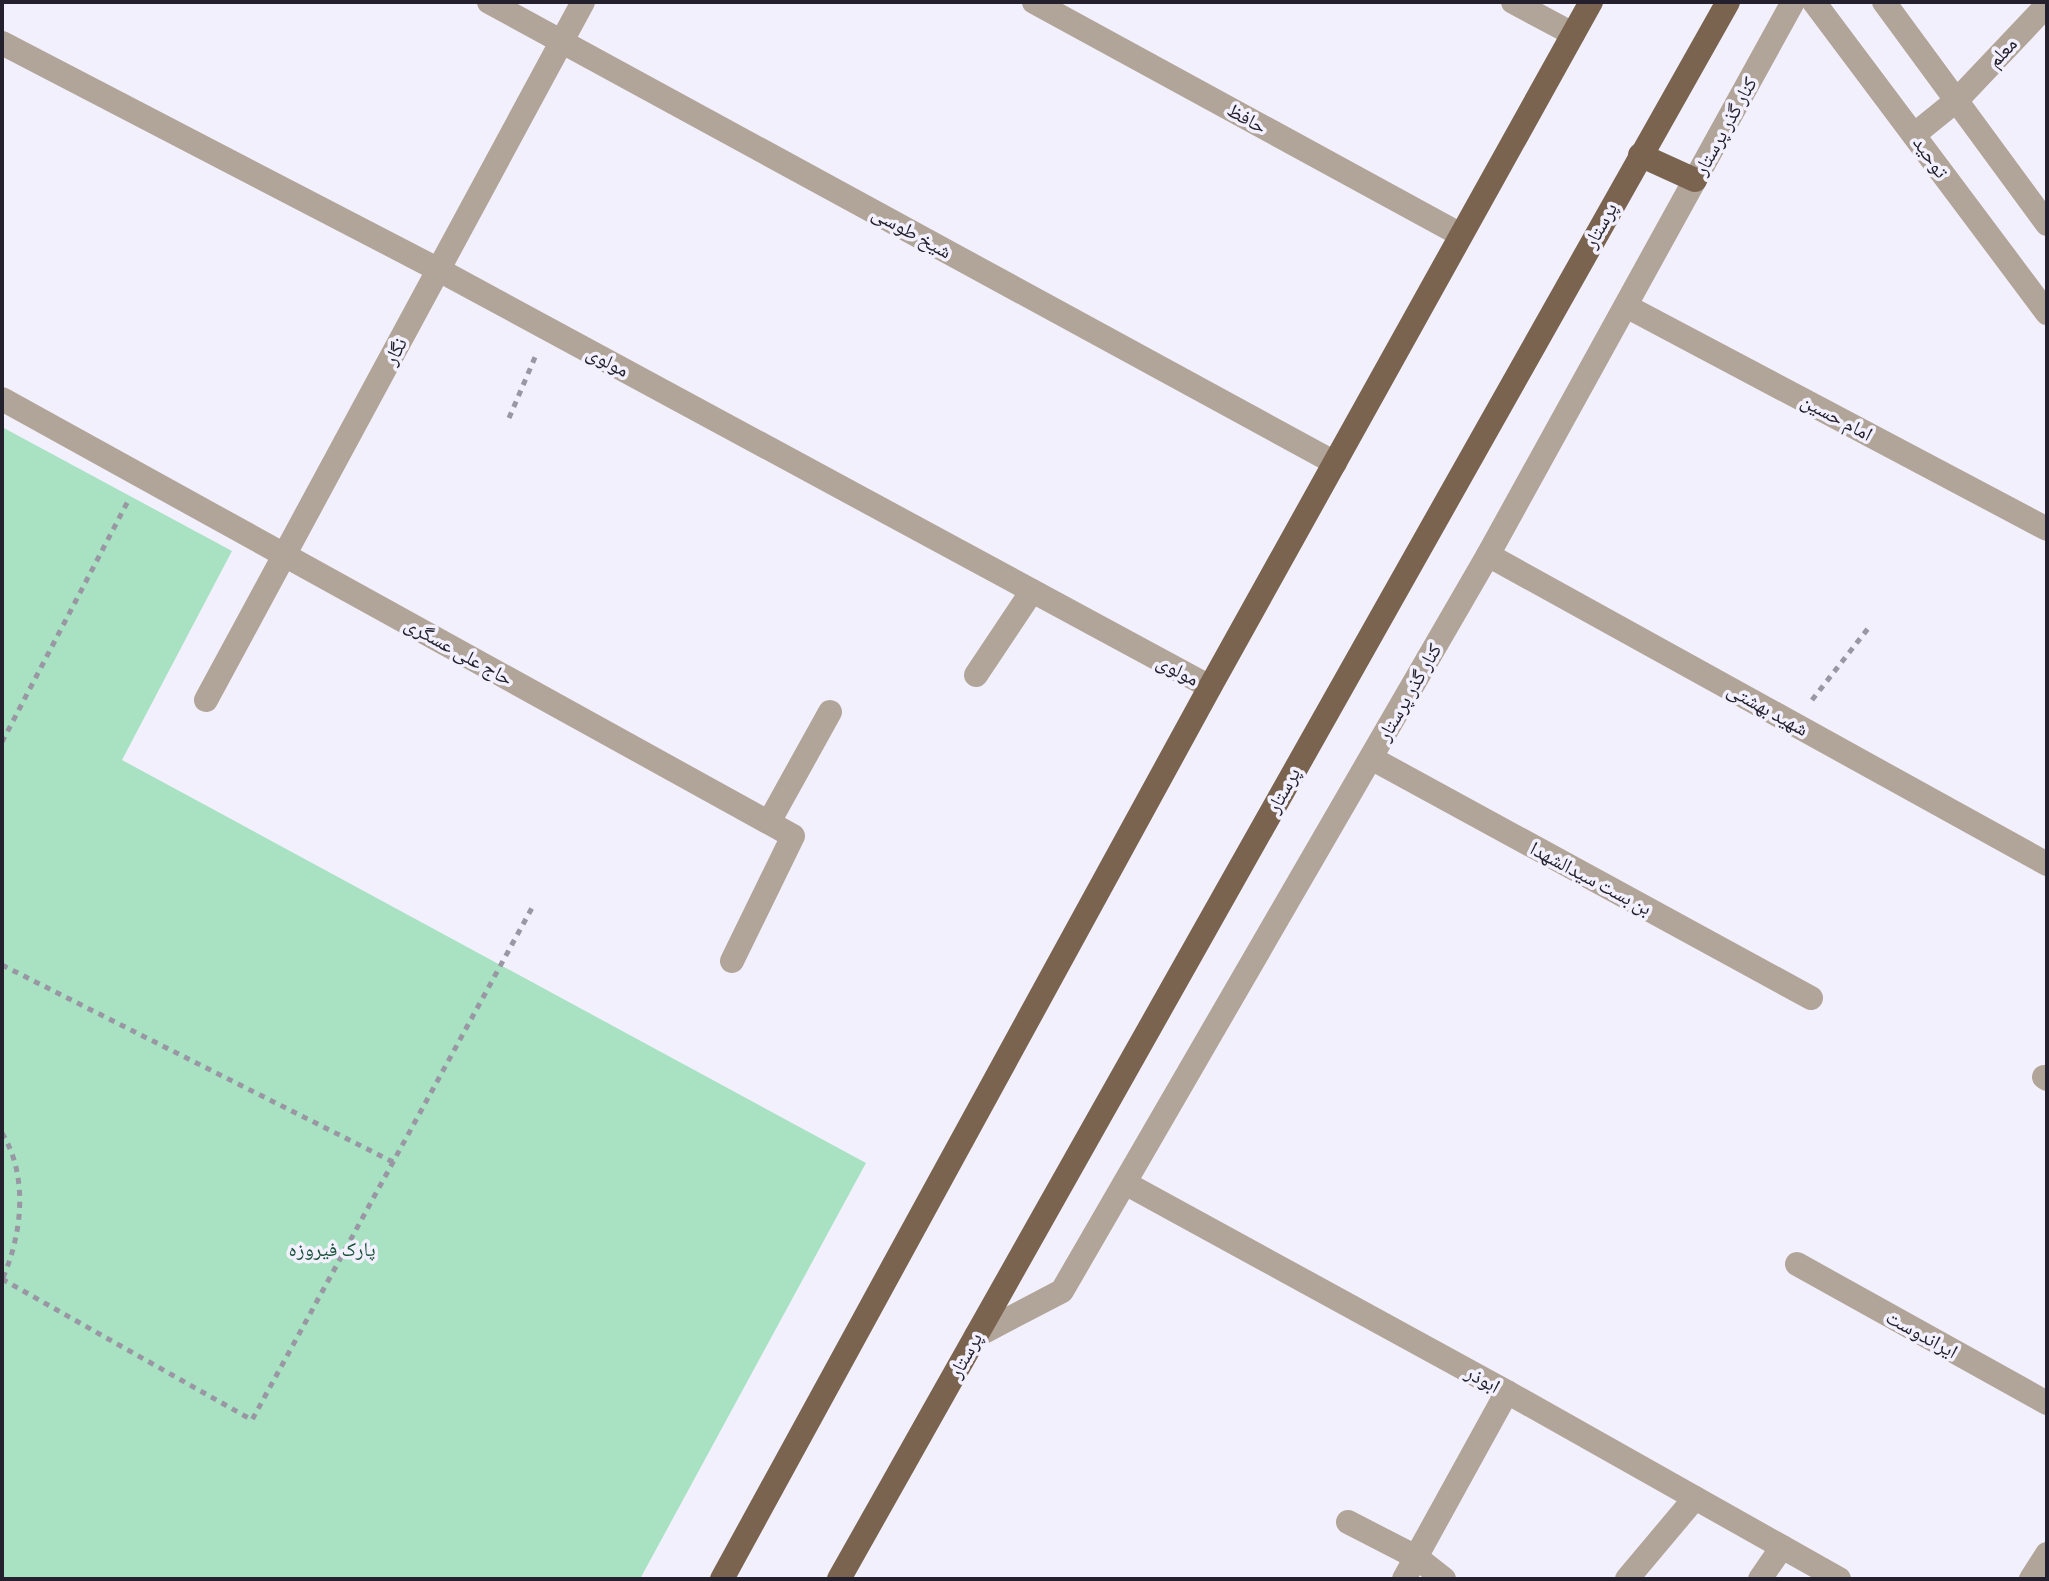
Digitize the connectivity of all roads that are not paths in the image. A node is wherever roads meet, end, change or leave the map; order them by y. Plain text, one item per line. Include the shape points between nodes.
1 (489, 2) edge
2 (583, 2) edge
3 (1034, 2) edge
4 (1513, 2) edge
5 (1591, 2) edge
6 (1728, 2) edge
7 (1793, 2) edge
8 (1814, 2) edge
9 (1884, 2) edge
10 (2047, 5) edge
11 (1573, 34) junction
12 (562, 41) junction
13 (2, 43) edge
14 (1957, 100) junction
15 (1915, 134) junction
16 (1640, 155) junction
17 (1695, 180) junction
18 (2047, 224) edge
19 (1461, 235) junction
20 (439, 270) junction
21 (1626, 306) junction
22 (2047, 313) edge
23 (2, 399) edge
24 (1335, 463) junction
25 (2047, 529) edge
26 (284, 555) junction
27 (1488, 555) junction
28 (1032, 591) junction
29 (976, 675) dead end
30 (1210, 687) junction
31 (206, 700) dead end
32 (830, 712) dead end
33 (1371, 758) junction
34 (769, 822) junction
35 (2047, 864) edge
36 (732, 961) dead end
37 (1811, 998) dead end
38 (1125, 1183) junction
39 (1797, 1264) dead end
40 (976, 1336) junction
41 (1507, 1392) junction
42 (2047, 1403) edge
43 (1695, 1498) junction
44 (1348, 1522) dead end
45 (1782, 1547) junction
46 (2047, 1554) edge
47 (1416, 1557) junction
48 (722, 1579) edge
49 (839, 1579) edge
50 (1404, 1579) edge
51 (1444, 1579) edge
52 (1627, 1579) edge
53 (1760, 1579) edge
54 (1839, 1579) edge
55 (2031, 1579) edge

1 - 12 street, شیخ طوسی
2 - 12 street, نگار
3 - 19 street, حافظ
4 - 11 street
5 - 11 main road
6 - 16 main road, پرستار
7 - 17 street, کنار گذر پرستار
8 - 15 street, توحید
9 - 14 street
10 - 14 street, معلم
11 - 19 main road
12 - 20 street, نگار
12 - 24 street, شیخ طوسی
13 - 20 street, مولوی
14 - 15 street, معلم
14 - 18 street
15 - 22 street, توحید
16 - 17 main road
16 - 40 main road, پرستار
17 - 21 street, کنار گذر پرستار
19 - 24 main road
20 - 26 street, نگار
20 - 28 street, مولوی
21 - 25 street, امام حسین
21 - 27 street, کنار گذر پرستار
23 - 26 street, حاج علی عسگری
24 - 30 main road
26 - 31 street, نگار
26 - 34 street, حاج علی عسگری
27 - 33 street, کنار گذر پرستار
27 - 35 street, شهید بهشتی
28 - 29 street
28 - 30 street, مولوی
30 - 48 main road
32 - 34 street
33 - 37 street, بن بست سیدالشهدا
33 - 38 street, کنار گذر پرستار
34 - 36 street, حاج علی عسگری via 793,836
38 - 40 street, کنار گذر پرستار via 1062,1291
38 - 41 street, ابوذر
39 - 42 street, ایراندوست
40 - 49 main road, پرستار
41 - 43 street, ابوذر
41 - 47 street
43 - 45 street, ابوذر
43 - 52 street
44 - 47 street
45 - 53 street
45 - 54 street, ابوذر
46 - 55 street
47 - 50 street
47 - 51 street

